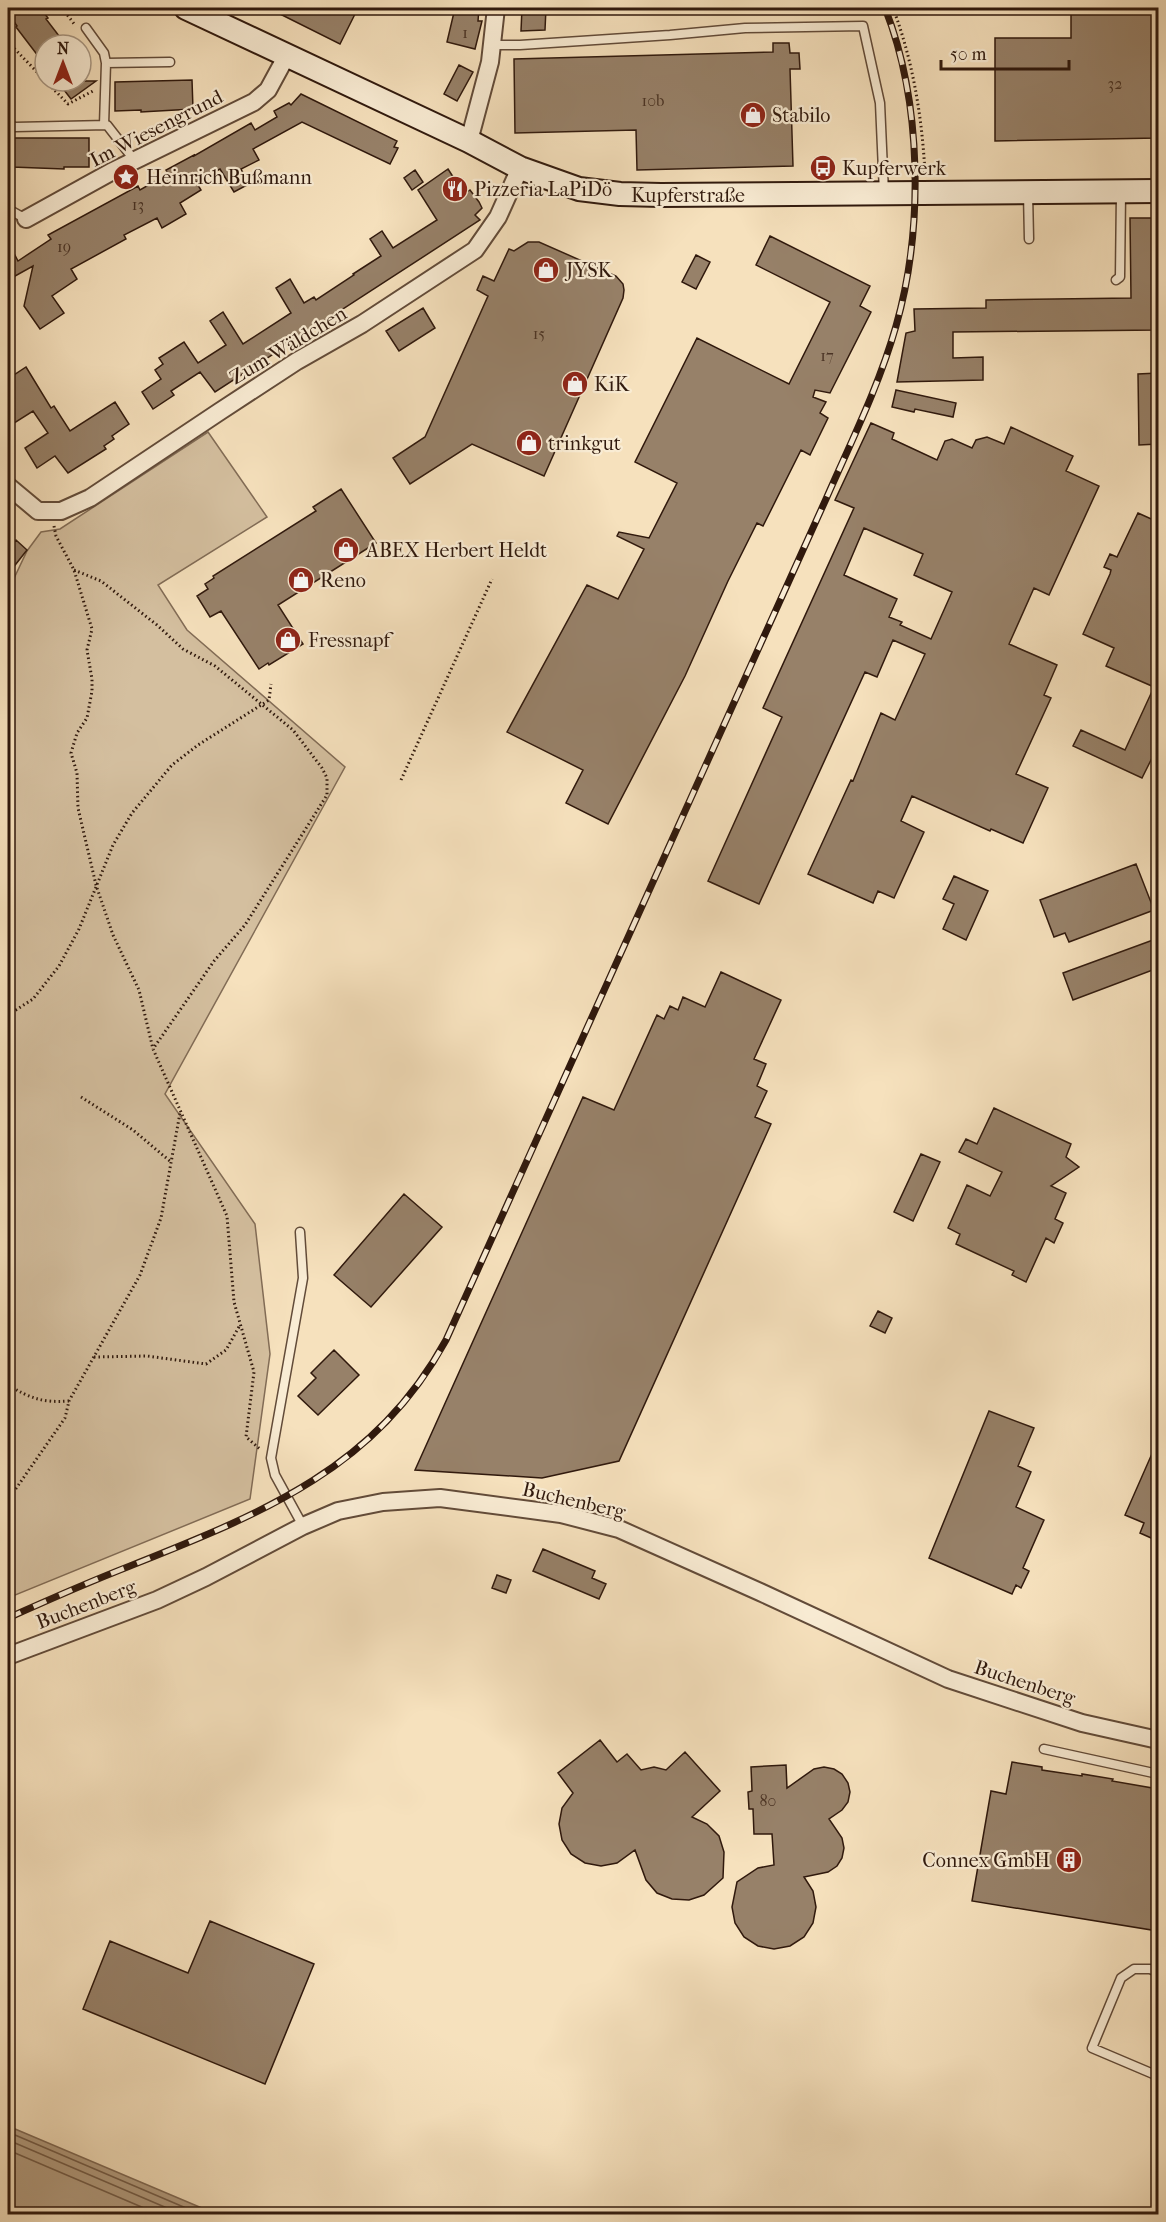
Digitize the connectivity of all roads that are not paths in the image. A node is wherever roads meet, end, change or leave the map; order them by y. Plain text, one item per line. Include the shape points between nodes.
1 (186, 8) edge
2 (496, 8) edge
3 (86, 28) dead end
4 (493, 45) junction
5 (287, 55) junction
6 (170, 62) dead end
7 (106, 63) junction
8 (8, 124) edge
9 (104, 124) junction
10 (469, 141) junction
11 (135, 161) junction
12 (520, 168) junction
13 (1121, 191) junction
14 (1158, 191) edge
15 (1028, 192) junction
16 (884, 193) junction
17 (8, 209) edge
18 (26, 219) joint
19 (1029, 239) dead end
20 (1116, 280) dead end
21 (8, 486) edge
22 (300, 1232) dead end
23 (303, 1526) junction
24 (8, 1656) edge
25 (1158, 1740) edge
26 (1044, 1749) dead end
27 (1158, 1773) edge
28 (1158, 1972) edge
29 (1158, 2076) edge

1 - 5 street, Kupferstraße
2 - 4 street
3 - 7 lane via 104,53
4 - 10 street
4 - 16 lane via 745,28 863,26 879,103
5 - 10 street, Kupferstraße
5 - 11 street, Im Wiesengrund via 268,90 254,102
6 - 7 lane
7 - 9 lane
8 - 9 lane
9 - 11 lane
10 - 12 street, Kupferstraße
11 - 18 street, Im Wiesengrund
12 - 16 street, Kupferstraße via 579,189 620,194
12 - 21 street, Zum Wäldchen via 498,218 475,250 297,361 90,498 61,511 44,512
13 - 14 street, Kupferstraße
13 - 15 street, Kupferstraße
13 - 20 lane via 1120,277
15 - 16 street, Kupferstraße
15 - 19 lane
17 - 18 lane
22 - 23 lane via 303,1278 271,1458 275,1475
23 - 24 street, Buchenberg via 157,1600
23 - 25 street, Buchenberg via 338,1511 383,1502 440,1498 561,1514 619,1529 948,1680 1082,1723
26 - 27 lane
28 - 29 lane via 1134,1969 1121,1978 1092,2048

